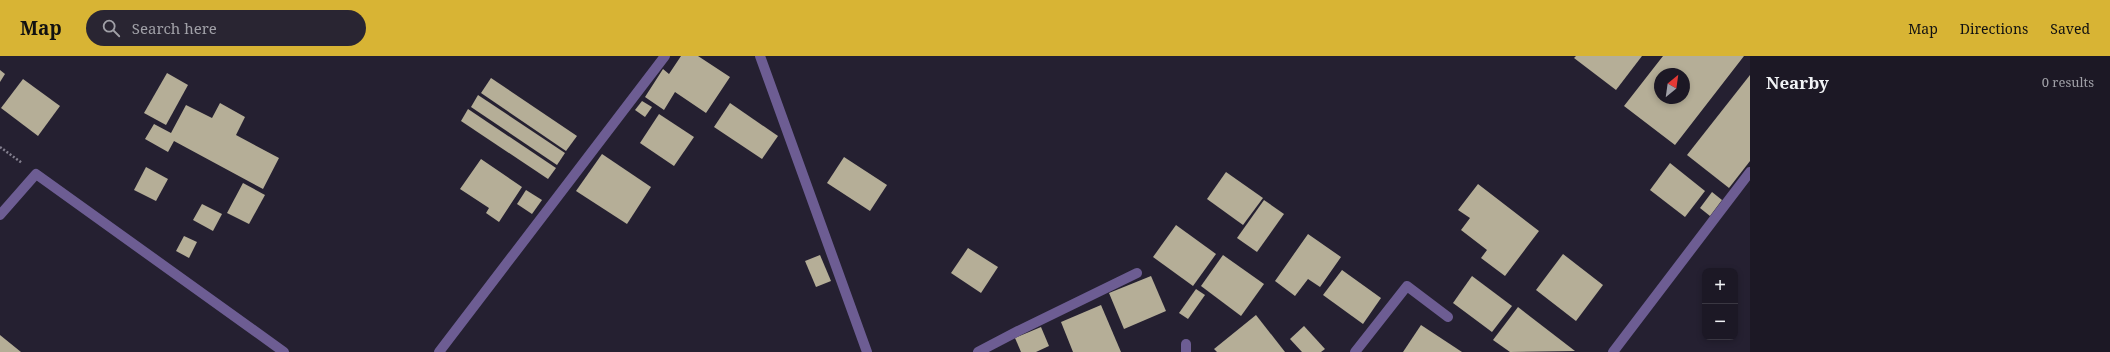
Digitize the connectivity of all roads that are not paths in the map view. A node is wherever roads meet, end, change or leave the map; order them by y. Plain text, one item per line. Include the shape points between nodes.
1 (665, 56) edge
2 (760, 56) edge
3 (1750, 172) edge
4 (0, 215) edge
5 (1137, 274) dead end
6 (1448, 317) dead end
7 (284, 352) edge
8 (440, 352) edge
9 (867, 352) edge
10 (978, 352) edge
11 (1355, 352) edge
12 (1613, 352) edge

1 - 8 street
2 - 9 street
3 - 12 street
4 - 7 street via 36,174
5 - 10 street
6 - 11 street via 1407,286

